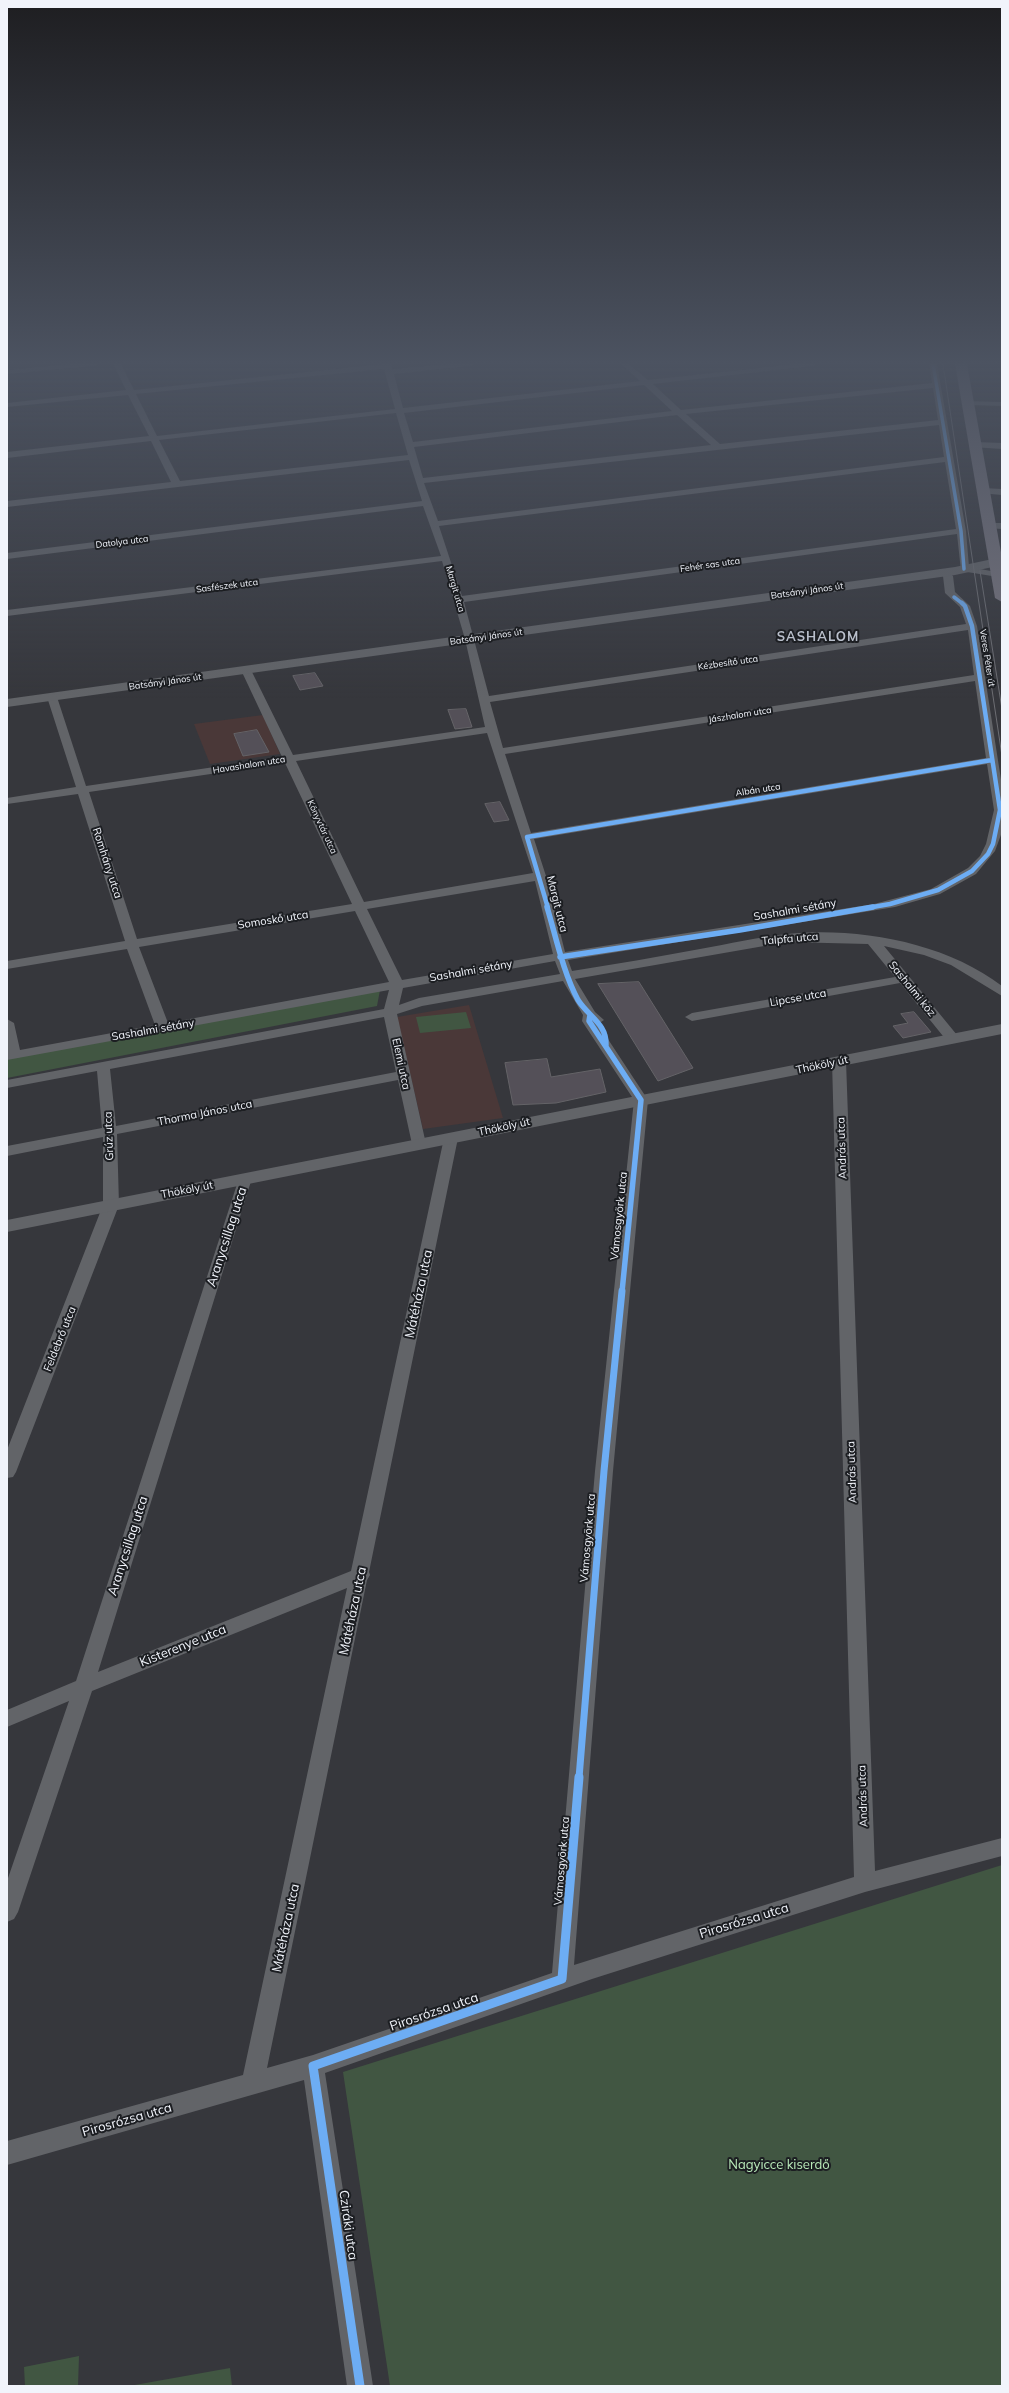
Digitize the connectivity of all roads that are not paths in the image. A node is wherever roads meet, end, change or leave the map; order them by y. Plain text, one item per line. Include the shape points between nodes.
1 (172, 476) edge
2 (256, 476) edge
3 (418, 476) edge
4 (466, 476) edge
5 (817, 476) edge
6 (952, 476) edge
7 (980, 476) edge
8 (419, 481) junction
9 (177, 485) junction
10 (983, 492) junction
11 (1002, 492) edge
12 (427, 503) junction
13 (7, 504) edge
14 (434, 524) junction
15 (996, 526) edge
16 (961, 531) junction
17 (7, 556) edge
18 (446, 558) junction
19 (999, 566) edge
20 (964, 569) junction
21 (945, 572) junction
22 (1002, 598) edge
23 (458, 600) junction
24 (7, 613) edge
25 (972, 626) junction
26 (470, 639) junction
27 (246, 670) junction
28 (981, 677) junction
29 (52, 697) junction
30 (484, 700) junction
31 (7, 704) edge
32 (491, 729) junction
33 (499, 752) junction
34 (289, 759) junction
35 (992, 760) junction
36 (83, 790) junction
37 (7, 801) edge
38 (998, 824) joint
39 (528, 837) junction
40 (540, 876) junction
41 (358, 906) junction
42 (740, 930) junction
43 (871, 939) junction
44 (132, 944) junction
45 (749, 944) junction
46 (560, 957) junction
47 (7, 965) edge
48 (569, 976) junction
49 (903, 979) junction
50 (397, 984) junction
51 (1002, 992) edge
52 (390, 1012) junction
53 (692, 1017) dead end
54 (7, 1023) edge
55 (162, 1028) junction
56 (1002, 1028) edge
57 (952, 1038) junction
58 (11, 1055) edge
59 (839, 1061) junction
60 (104, 1067) junction
61 (403, 1075) junction
62 (7, 1084) edge
63 (641, 1100) junction
64 (110, 1132) junction
65 (451, 1138) junction
66 (419, 1144) junction
67 (7, 1151) edge
68 (245, 1178) junction
69 (111, 1205) junction
70 (7, 1226) edge
71 (7, 1472) edge
72 (361, 1575) junction
73 (84, 1686) junction
74 (7, 1719) edge
75 (1002, 1847) edge
76 (866, 1883) junction
77 (7, 1912) edge
78 (562, 1978) junction
79 (313, 2066) junction
80 (252, 2084) junction
81 (7, 2153) edge
82 (360, 2386) edge

1 - 9 street
2 - 9 street
3 - 8 street, Margit utca
4 - 8 street
5 - 14 street
6 - 16 street
7 - 10 main road
8 - 12 street, Margit utca
9 - 13 street
10 - 11 street
10 - 15 main road
12 - 14 street, Margit utca
12 - 17 street, Datolya utca
14 - 18 street, Margit utca
15 - 19 main road
16 - 20 street
16 - 23 street, Fehér sas utca
18 - 23 street, Margit utca
18 - 24 street, Sasfészek utca
19 - 20 street, Batsányi János út
19 - 22 main road
20 - 21 street, Batsányi János út
21 - 25 street, Veres Péter út via 950,593 965,606
21 - 26 street, Batsányi János út
23 - 26 street, Margit utca
25 - 28 street, Veres Péter út
25 - 30 street, Kézbesítő utca
26 - 27 street, Batsányi János út
26 - 30 street, Margit utca
27 - 29 street, Batsányi János út
27 - 34 street, Könyvtár utca
28 - 33 street, Jászhalom utca
28 - 35 street, Veres Péter út
29 - 31 street, Batsányi János út
29 - 36 street, Romhány utca
30 - 32 street, Margit utca
32 - 33 street, Margit utca
32 - 34 street, Havashalom utca
33 - 39 street, Margit utca
34 - 36 street, Havashalom utca
34 - 41 street, Könyvtár utca
35 - 38 street, Veres Péter út via 1000,810
35 - 39 street, Albán utca
36 - 37 street, Havashalom utca
36 - 44 street, Romhány utca
38 - 42 street, Sashalmi sétány via 993,844 980,864 963,877 938,890 890,904
39 - 40 street, Margit utca
40 - 41 street, Somoskő utca
40 - 46 street, Margit utca
41 - 44 street, Somoskő utca
41 - 50 street, Könyvtár utca
42 - 45 street
42 - 46 street, Sashalmi sétány
43 - 45 street, Talpfa utca via 829,936 787,938
43 - 49 street, Sashalmi köz
43 - 51 street, Talpfa utca via 943,959 976,974
44 - 47 street, Somoskő utca
44 - 55 street, Romhány utca
45 - 48 street, Talpfa utca
46 - 48 street, Margit utca
46 - 50 street, Sashalmi sétány
48 - 52 street, Sashalmi sétány via 419,1002
48 - 63 street, Margit utca via 572,987 590,1015 589,1021 606,1045 610,1057
49 - 53 street, Lipcse utca
49 - 57 street, Sashalmi köz
50 - 52 street, Elemi utca
50 - 55 street, Sashalmi sétány
52 - 60 street, Sashalmi sétány
52 - 61 street, Elemi utca
54 - 58 street
55 - 58 street, Sashalmi sétány
56 - 57 street, Thököly út
57 - 59 street, Thököly út
59 - 63 street, Thököly út
59 - 76 street, András utca
60 - 62 street, Sashalmi sétány
60 - 64 street, Grúz utca
61 - 64 street, Thorma János utca
61 - 66 street, Elemi utca
63 - 65 street, Thököly út
63 - 78 street, Vámosgyörk utca via 605,1463
64 - 67 street, Thorma János utca
64 - 69 street, Grúz utca
65 - 66 street, Thököly út
65 - 72 street, Mátéháza utca
66 - 68 street, Thököly út
68 - 69 street, Thököly út
68 - 73 street, Aranycsillag utca
69 - 70 street, Thököly út
69 - 71 street, Feldebrő utca
72 - 73 street, Kisterenye utca
72 - 80 street, Mátéháza utca
73 - 74 street, Kisterenye utca
73 - 77 street, Aranycsillag utca
75 - 76 street, Pirosrózsa utca
76 - 78 street, Pirosrózsa utca
78 - 79 street, Pirosrózsa utca
79 - 80 street, Pirosrózsa utca
79 - 82 street, Cziráki utca
80 - 81 street, Pirosrózsa utca

